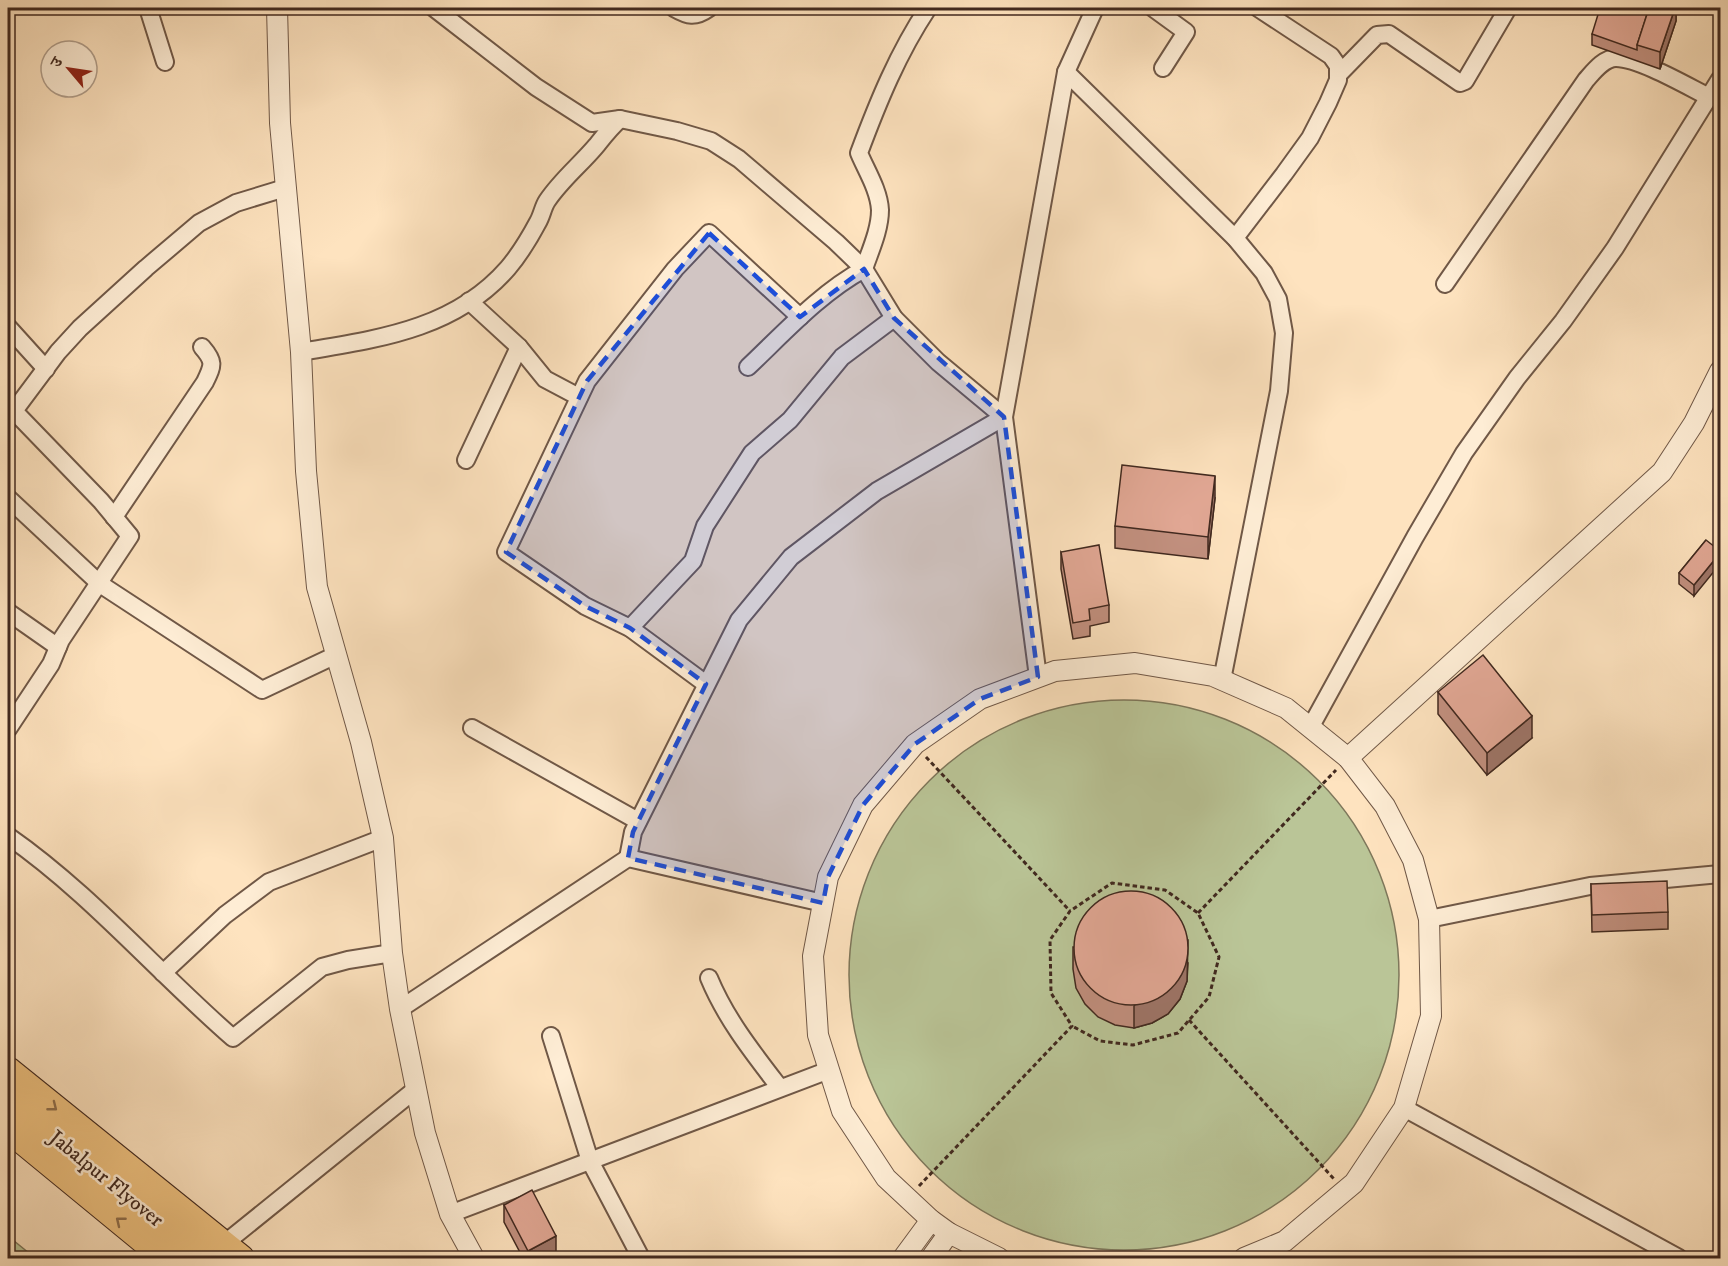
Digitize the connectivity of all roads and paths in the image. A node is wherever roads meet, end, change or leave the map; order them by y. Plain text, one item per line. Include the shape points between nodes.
1 (148, 8) edge
2 (277, 8) edge
3 (434, 8) edge
4 (674, 8) edge
5 (709, 8) edge
6 (928, 8) edge
7 (1095, 8) edge
8 (1153, 8) edge
9 (1258, 8) edge
10 (1508, 8) edge
11 (165, 62) dead end
12 (1163, 68) dead end
13 (1066, 72) junction
14 (1338, 75) junction
15 (1720, 79) edge
16 (1709, 97) junction
17 (620, 119) junction
18 (285, 188) junction
19 (1235, 238) junction
20 (864, 269) junction
21 (1445, 284) dead end
22 (469, 301) junction
23 (801, 317) junction
24 (894, 318) junction
25 (8, 327) edge
26 (202, 347) dead end
27 (519, 347) junction
28 (302, 352) junction
29 (748, 367) dead end
30 (46, 369) junction
31 (1720, 371) edge
32 (579, 397) junction
33 (11, 416) edge
34 (1004, 417) junction
35 (466, 460) dead end
36 (8, 498) edge
37 (114, 517) junction
38 (100, 584) junction
39 (8, 612) edge
40 (630, 628) junction
41 (58, 647) junction
42 (336, 655) junction
43 (1038, 677) junction
44 (1222, 680) junction
45 (706, 684) junction
46 (13, 710) edge
47 (472, 728) dead end
48 (1310, 728) junction
49 (8, 729) edge
50 (915, 744) junction
51 (1348, 758) junction
52 (638, 821) junction
53 (8, 836) edge
54 (384, 838) junction
55 (628, 858) junction
56 (1720, 874) edge
57 (823, 903) junction
58 (1070, 911) junction
59 (1198, 913) junction
60 (1429, 919) junction
61 (392, 953) junction
62 (163, 973) junction
63 (709, 978) dead end
64 (400, 1009) junction
65 (1189, 1020) junction
66 (1072, 1026) junction
67 (551, 1036) dead end
68 (829, 1070) junction
69 (8, 1071) edge
70 (780, 1088) junction
71 (416, 1089) junction
72 (8, 1100) edge
73 (1404, 1108) junction
74 (8, 1130) edge
75 (591, 1161) junction
76 (1345, 1191) junction
77 (908, 1198) junction
78 (450, 1214) junction
79 (931, 1220) junction
80 (950, 1233) junction
81 (233, 1251) edge
82 (1257, 1256) edge
83 (165, 1258) edge
84 (203, 1258) edge
85 (474, 1258) edge
86 (641, 1258) edge
87 (903, 1258) edge
88 (931, 1258) edge
89 (999, 1258) edge
90 (1679, 1258) edge

1 - 11 street
2 - 18 street
3 - 17 street via 536,87 592,123
4 - 5 street via 687,15 698,15
6 - 20 street via 908,38 859,153 880,210
7 - 13 street
8 - 12 street via 1186,32
9 - 14 street via 1331,56 1338,66
10 - 14 street via 1465,81 1460,82 1382,33
13 - 19 street
13 - 34 street
14 - 19 street via 1310,138
15 - 16 street
16 - 21 street via 1646,66 1615,57 1601,64
16 - 48 street via 1615,248 1464,453
17 - 20 street via 711,141 739,159
17 - 22 street via 546,203 509,267
18 - 28 street
18 - 30 street via 236,203 199,223 80,328
19 - 44 street via 1264,273 1278,299 1284,333 1279,391
20 - 23 street
20 - 24 street
22 - 27 street
22 - 28 street via 410,331
23 - 29 street
23 - 32 street via 709,233 675,269 587,381
24 - 34 street via 938,362
24 - 40 street via 842,357 790,420 752,453 705,526 693,561
25 - 30 street
26 - 37 street via 213,365 205,382
27 - 32 street via 545,379
27 - 35 street
28 - 42 street via 306,471 317,587
30 - 33 street
31 - 51 street via 1694,423 1662,472
32 - 40 street via 506,552 585,606
33 - 37 street
34 - 43 street
34 - 45 street via 877,491 791,557 739,620
36 - 38 street
37 - 38 street via 130,536
38 - 41 street
38 - 42 street via 262,690
39 - 41 street
40 - 45 street
41 - 46 street via 51,664
42 - 54 street
43 - 44 street via 1055,671 1135,663
43 - 50 street via 980,699
44 - 48 street via 1286,708
45 - 52 street
46 - 49 street
47 - 52 street
48 - 51 street
50 - 57 street via 863,805 828,877
50 - 58 path
51 - 59 path
51 - 60 street via 1385,806 1413,860
52 - 55 street
53 - 62 street via 56,874
54 - 61 street
54 - 62 street via 269,882 225,915
55 - 57 street
55 - 64 street
56 - 60 street via 1590,886
57 - 68 street via 813,956 818,1035
58 - 59 path via 1112,883 1165,890
58 - 66 path via 1050,940 1051,993
59 - 65 path via 1219,957 1209,997
60 - 73 street via 1431,1016
61 - 62 street via 322,967 233,1038
61 - 64 street
63 - 70 street via 735,1030
64 - 71 street
65 - 66 path via 1178,1033 1133,1045 1100,1041
65 - 76 path
66 - 77 path
67 - 75 street
68 - 70 street
68 - 77 street via 842,1111 886,1178
69 -> 81 main road
70 - 75 street
71 - 78 street
71 - 81 street
72 - 84 main road, Jabalpur Flyover
73 - 76 street
73 - 90 street
83 -> 74 main road
75 - 78 street
75 - 86 street
76 - 82 street via 1285,1241
77 - 79 street
78 - 85 street
79 - 80 street
79 - 87 street
80 - 88 street
80 - 89 street

